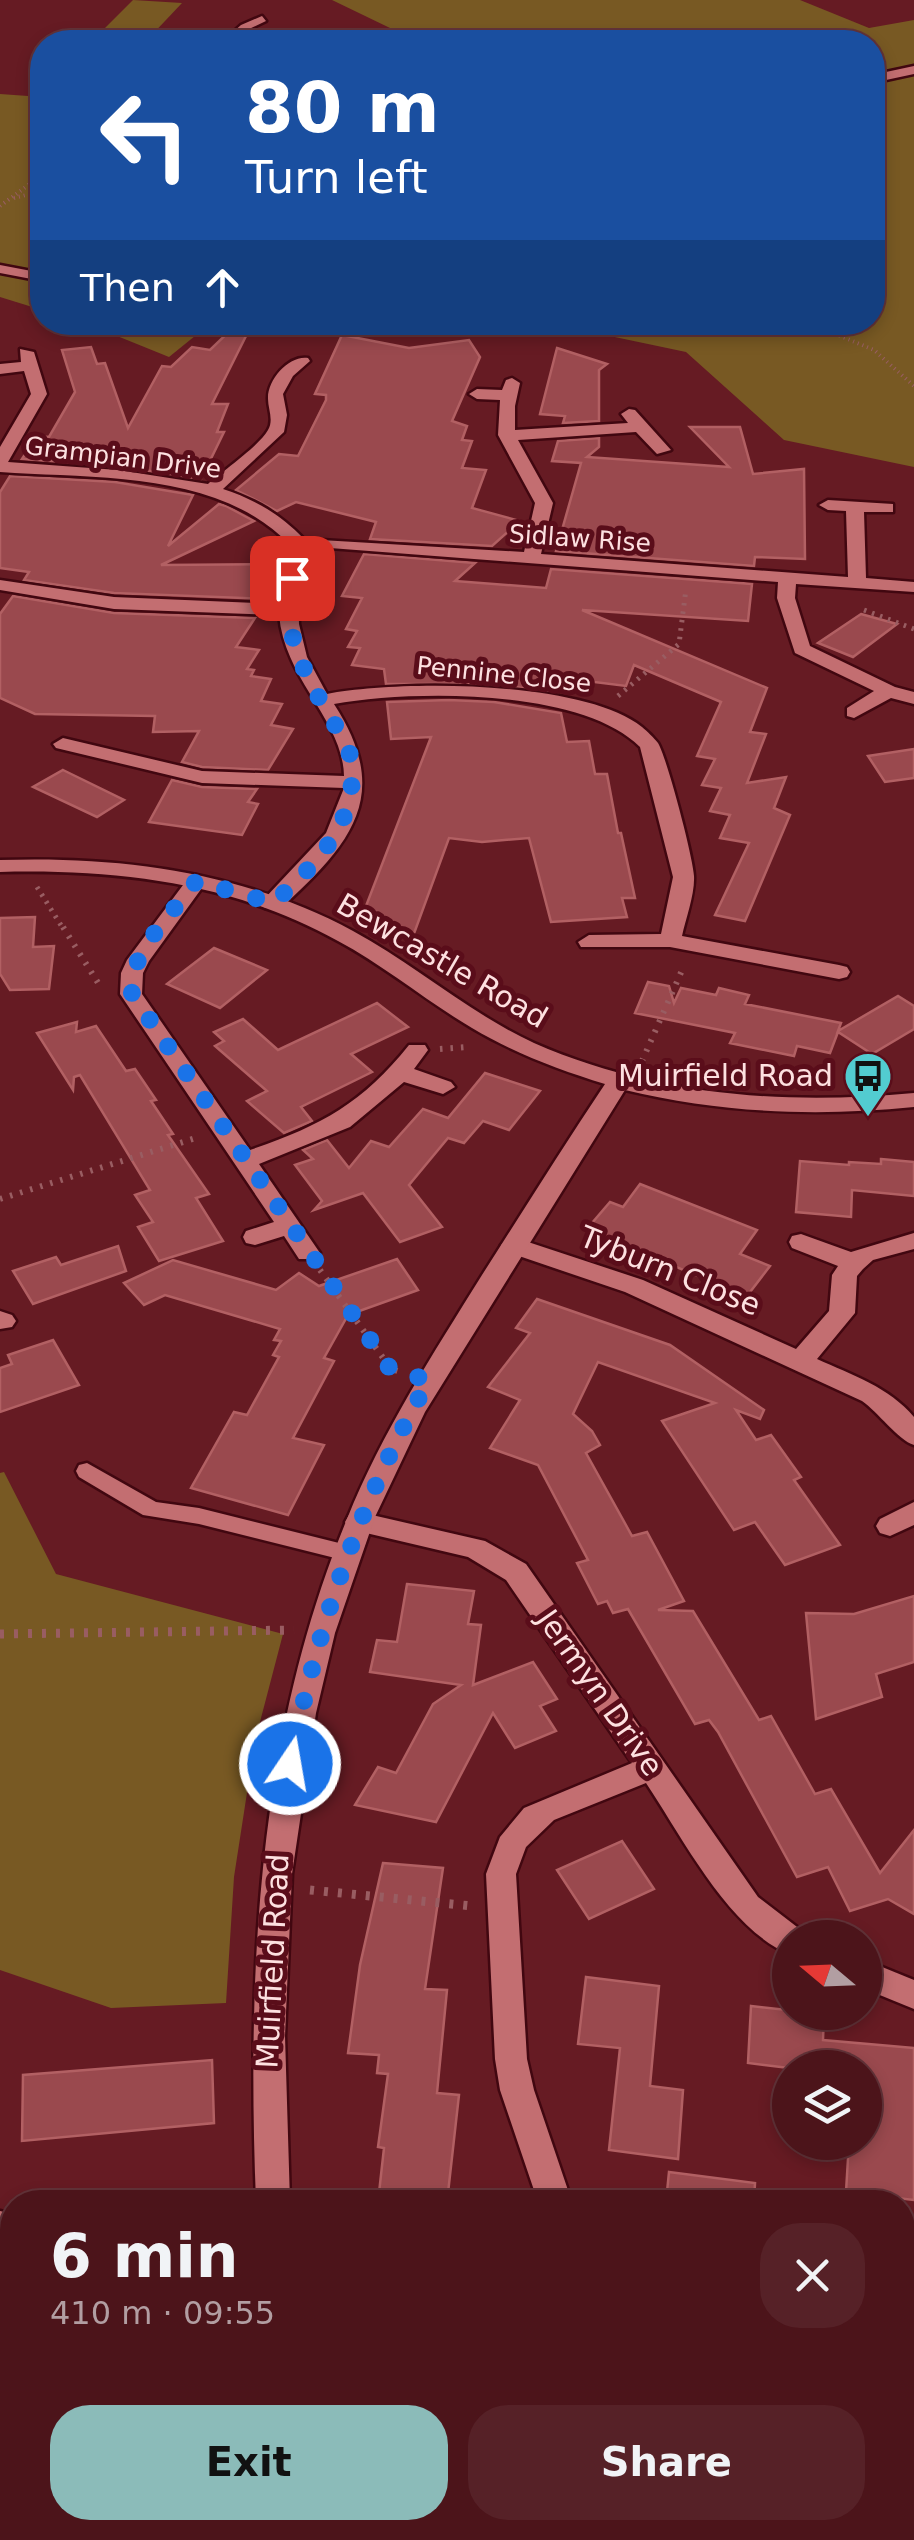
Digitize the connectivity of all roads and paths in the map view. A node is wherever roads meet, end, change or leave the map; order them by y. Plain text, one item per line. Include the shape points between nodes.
1 (262, 19) dead end
2 (245, 30) edge
3 (914, 70) edge
4 (885, 76) edge
5 (30, 184) edge
6 (30, 195) edge
7 (8, 200) junction
8 (0, 206) edge
9 (0, 268) edge
10 (30, 274) edge
11 (843, 335) edge
12 (302, 361) dead end
13 (0, 369) edge
14 (914, 386) edge
15 (477, 394) dead end
16 (626, 410) dead end
17 (640, 426) junction
18 (506, 435) junction
19 (663, 450) dead end
20 (0, 464) edge
21 (212, 490) junction
22 (828, 505) dead end
23 (855, 506) junction
24 (887, 508) dead end
25 (298, 544) junction
26 (531, 559) junction
27 (688, 572) junction
28 (787, 579) junction
29 (856, 585) junction
30 (2, 587) edge
31 (914, 587) edge
32 (289, 610) junction
33 (888, 691) junction
34 (914, 698) edge
35 (322, 701) junction
36 (596, 710) junction
37 (854, 712) dead end
38 (119, 736) dead end
39 (62, 744) dead end
40 (99, 755) junction
41 (353, 782) junction
42 (24, 864) junction
43 (0, 866) edge
44 (196, 881) junction
45 (273, 903) junction
46 (670, 940) junction
47 (589, 942) dead end
48 (694, 944) junction
49 (797, 964) junction
50 (838, 972) dead end
51 (787, 988) dead end
52 (144, 1012) junction
53 (418, 1050) dead end
54 (400, 1073) junction
55 (625, 1083) junction
56 (443, 1087) dead end
57 (914, 1100) edge
58 (224, 1129) junction
59 (244, 1160) junction
60 (0, 1199) edge
61 (290, 1226) junction
62 (255, 1237) dead end
63 (914, 1241) edge
64 (801, 1242) dead end
65 (514, 1245) junction
66 (308, 1252) joint
67 (854, 1263) junction
68 (800, 1362) junction
69 (429, 1380) junction
70 (914, 1435) edge
71 (88, 1470) dead end
72 (359, 1522) junction
73 (346, 1553) junction
74 (324, 1630) junction
75 (0, 1634) edge
76 (652, 1768) junction
77 (273, 1886) junction
78 (503, 1909) junction
79 (772, 1926) edge
80 (882, 1981) edge
81 (914, 1995) edge
82 (272, 2190) edge
83 (551, 2190) edge

1 - 2 lane
3 - 4 street
5 - 7 path
6 - 7 path
7 - 8 path
9 - 10 lane
11 - 14 path via 874,350
12 - 21 street via 280,371 276,432
13 - 20 street via 28,359 39,394
15 - 18 street via 510,389
16 - 17 street
17 - 18 street
17 - 19 street
18 - 26 street via 544,503
20 - 21 street, Grampian Drive
21 - 25 street, Grampian Drive via 261,508
22 - 23 street
23 - 24 street
23 - 29 street
25 - 26 street, Sidlaw Rise
25 - 32 street
26 - 27 street, Sidlaw Rise
27 - 28 street, Sidlaw Rise
27 - 36 path via 679,644 643,680
28 - 29 street, Sidlaw Rise
28 - 33 street via 786,598 802,648
29 - 31 street, Sidlaw Rise
30 - 32 street via 114,603
32 - 35 street via 300,662
33 - 34 street
33 - 37 street
35 - 36 street, Pennine Close via 416,691
35 - 41 street via 348,747
36 - 46 street, Pennine Close via 636,728 649,745 684,877
38 - 40 street
39 - 40 street
40 - 41 street via 202,777
41 - 45 street via 334,838
42 - 43 street, Bewcastle Road
42 - 44 street, Bewcastle Road
42 - 52 path via 110,1002
44 - 45 street, Bewcastle Road
44 - 52 street via 132,973 132,994
45 - 55 street, Bewcastle Road via 347,937 495,1033
46 - 47 street
46 - 48 street
48 - 49 street
48 - 55 path
49 - 50 street
49 - 51 street
52 - 58 street
53 - 54 street
54 - 56 street
54 - 59 street via 369,1106 333,1130
55 - 57 street, Bewcastle Road via 747,1106
55 - 65 street, Muirfield Road
58 - 59 street
58 - 60 path
59 - 61 street
61 - 62 street
61 - 66 street
63 - 67 street via 864,1254
64 - 67 street
65 - 68 street, Tyburn Close via 634,1286
65 - 69 street, Muirfield Road
66 - 69 path via 391,1370
67 - 68 street via 842,1313
68 - 70 street, Tyburn Close via 871,1394
69 - 72 street, Muirfield Road
71 - 73 lane via 150,1509
72 - 73 street, Muirfield Road
72 - 76 street, Jermyn Drive via 476,1548 516,1572
73 - 74 street, Muirfield Road
74 - 75 path
74 - 77 street, Muirfield Road via 288,1775
76 - 78 street via 529,1820 504,1859
76 - 79 street, Jermyn Drive via 747,1906
77 - 78 path
77 - 82 street, Muirfield Road via 266,2080
78 - 83 street via 511,2059
80 - 81 street

